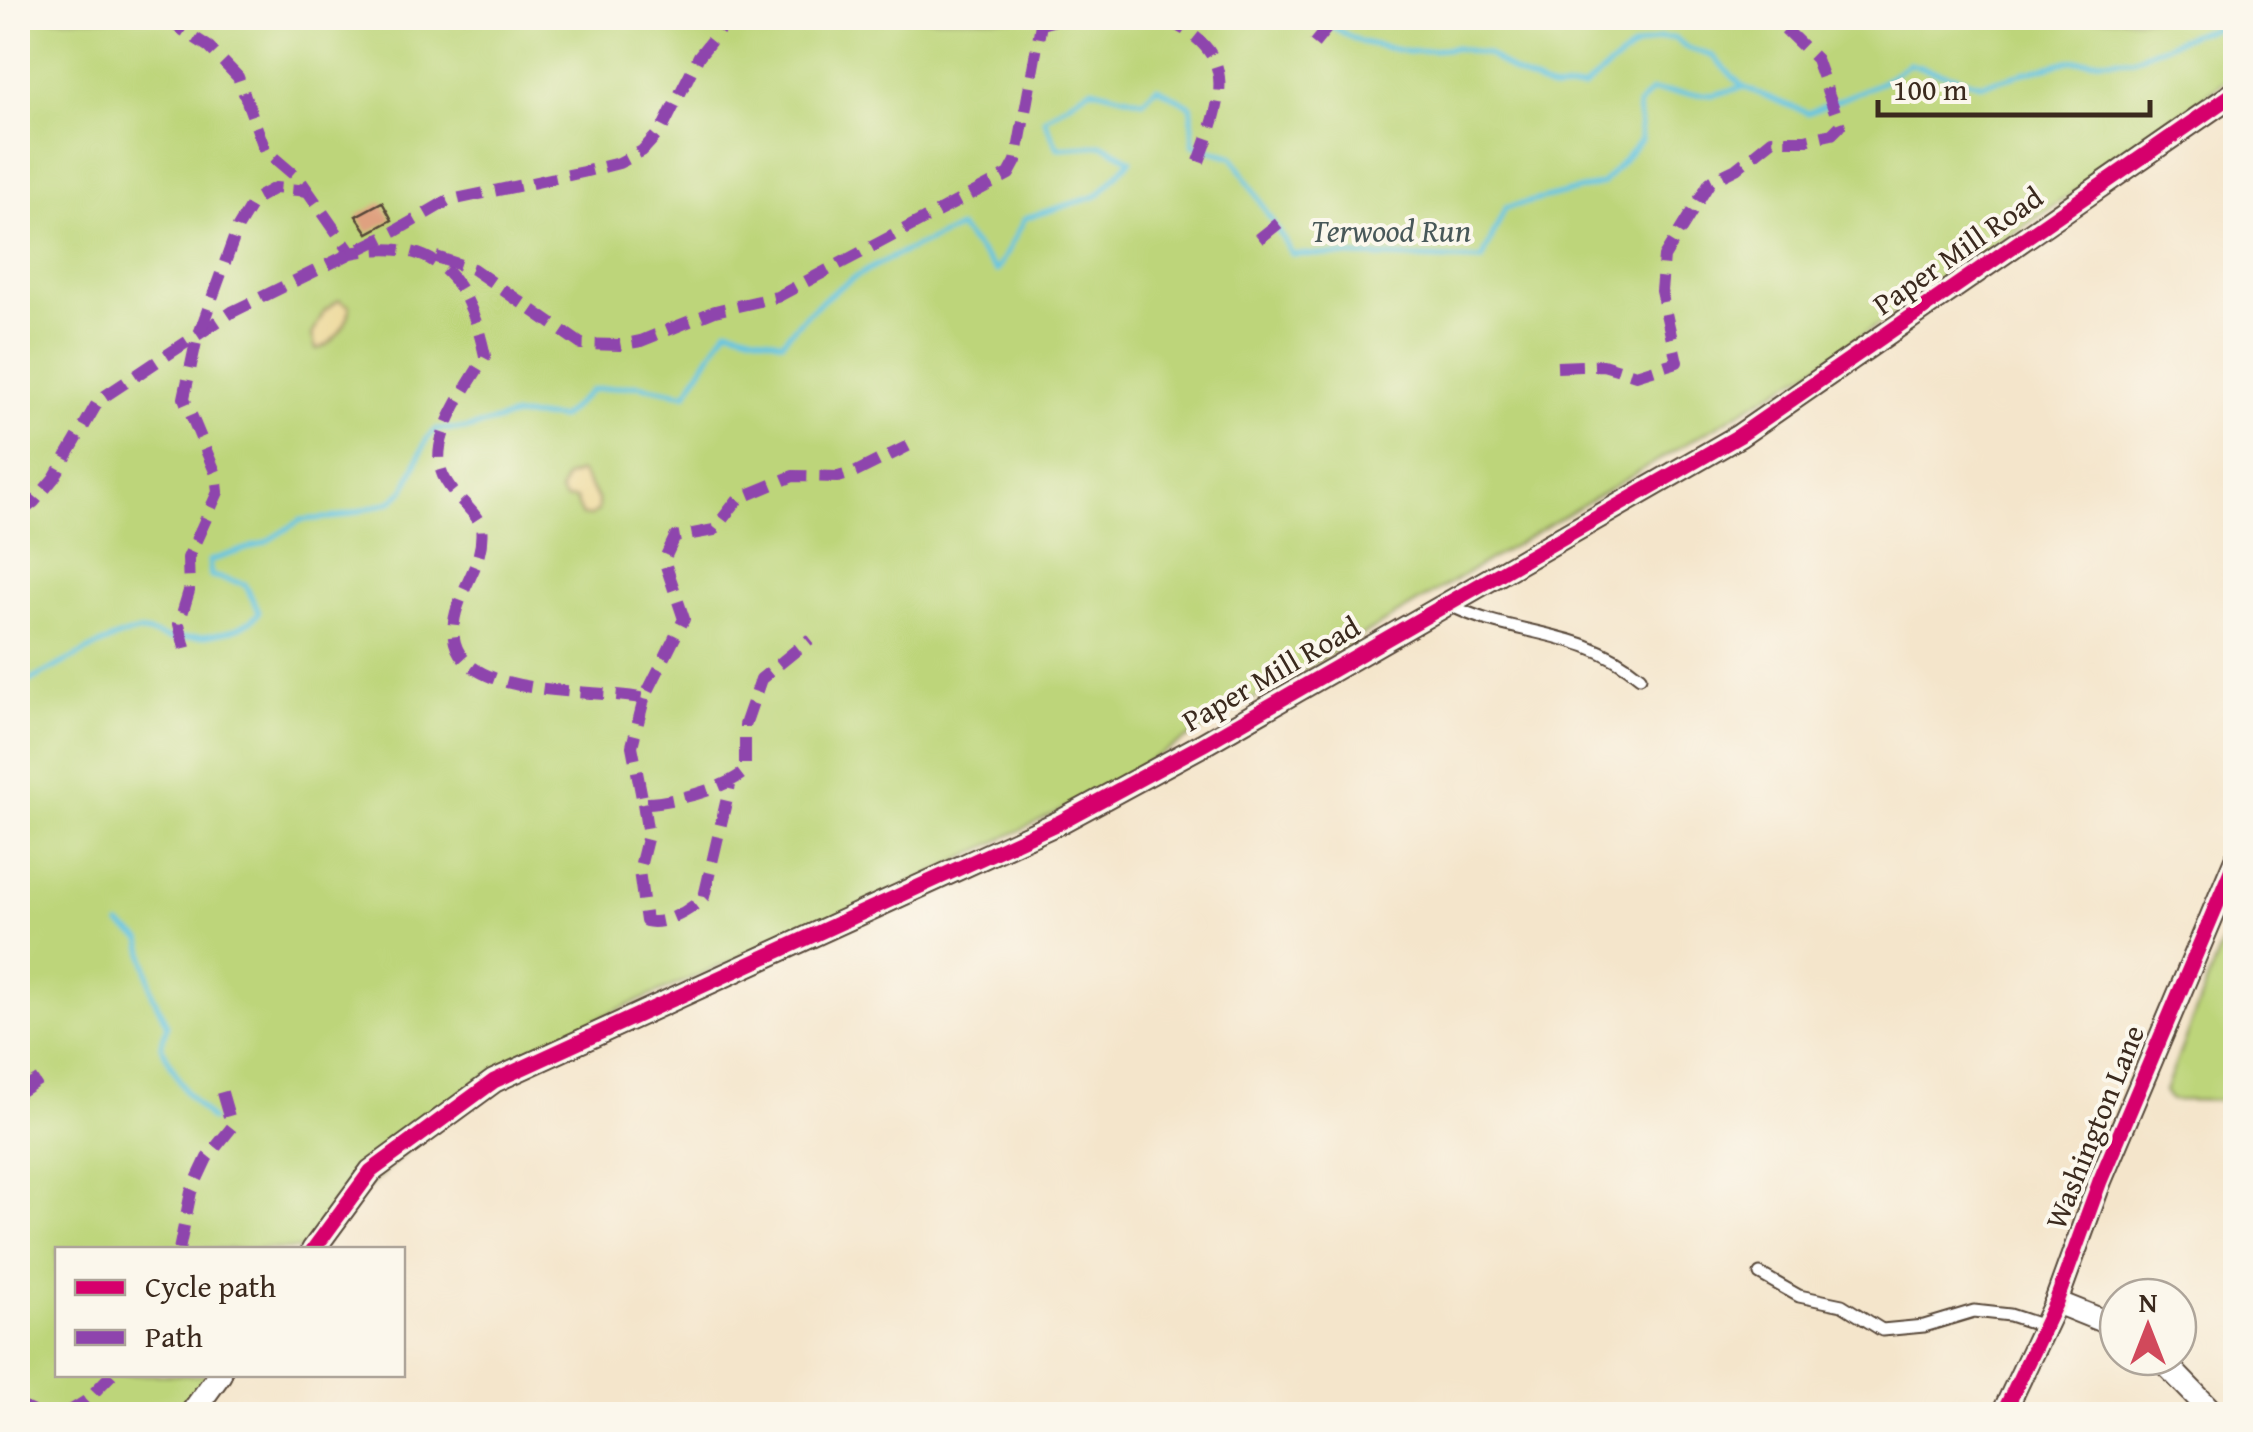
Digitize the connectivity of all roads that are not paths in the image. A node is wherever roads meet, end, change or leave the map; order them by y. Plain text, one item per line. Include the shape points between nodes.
1 (2236, 92) edge
2 (1448, 604) junction
3 (1640, 676) dead end
4 (2236, 858) edge
5 (315, 1247) edge
6 (1760, 1274) dead end
7 (2056, 1302) junction
8 (2098, 1320) edge
9 (2044, 1326) junction
10 (218, 1377) edge
11 (2178, 1377) edge
12 (190, 1414) edge
13 (2003, 1414) edge
14 (2214, 1414) edge

1 - 2 street, Paper Mill Road via 1740,436
2 - 3 lane via 1484,620 1575,639
2 - 5 street, Paper Mill Road via 1060,822 494,1081 371,1172
4 - 7 street, Washington Lane
6 - 9 lane via 1799,1296 1842,1305 1882,1330 1924,1326 1974,1310
7 - 8 street
7 - 9 street, Washington Lane
9 - 13 street, Washington Lane
10 - 12 street
11 - 14 street

